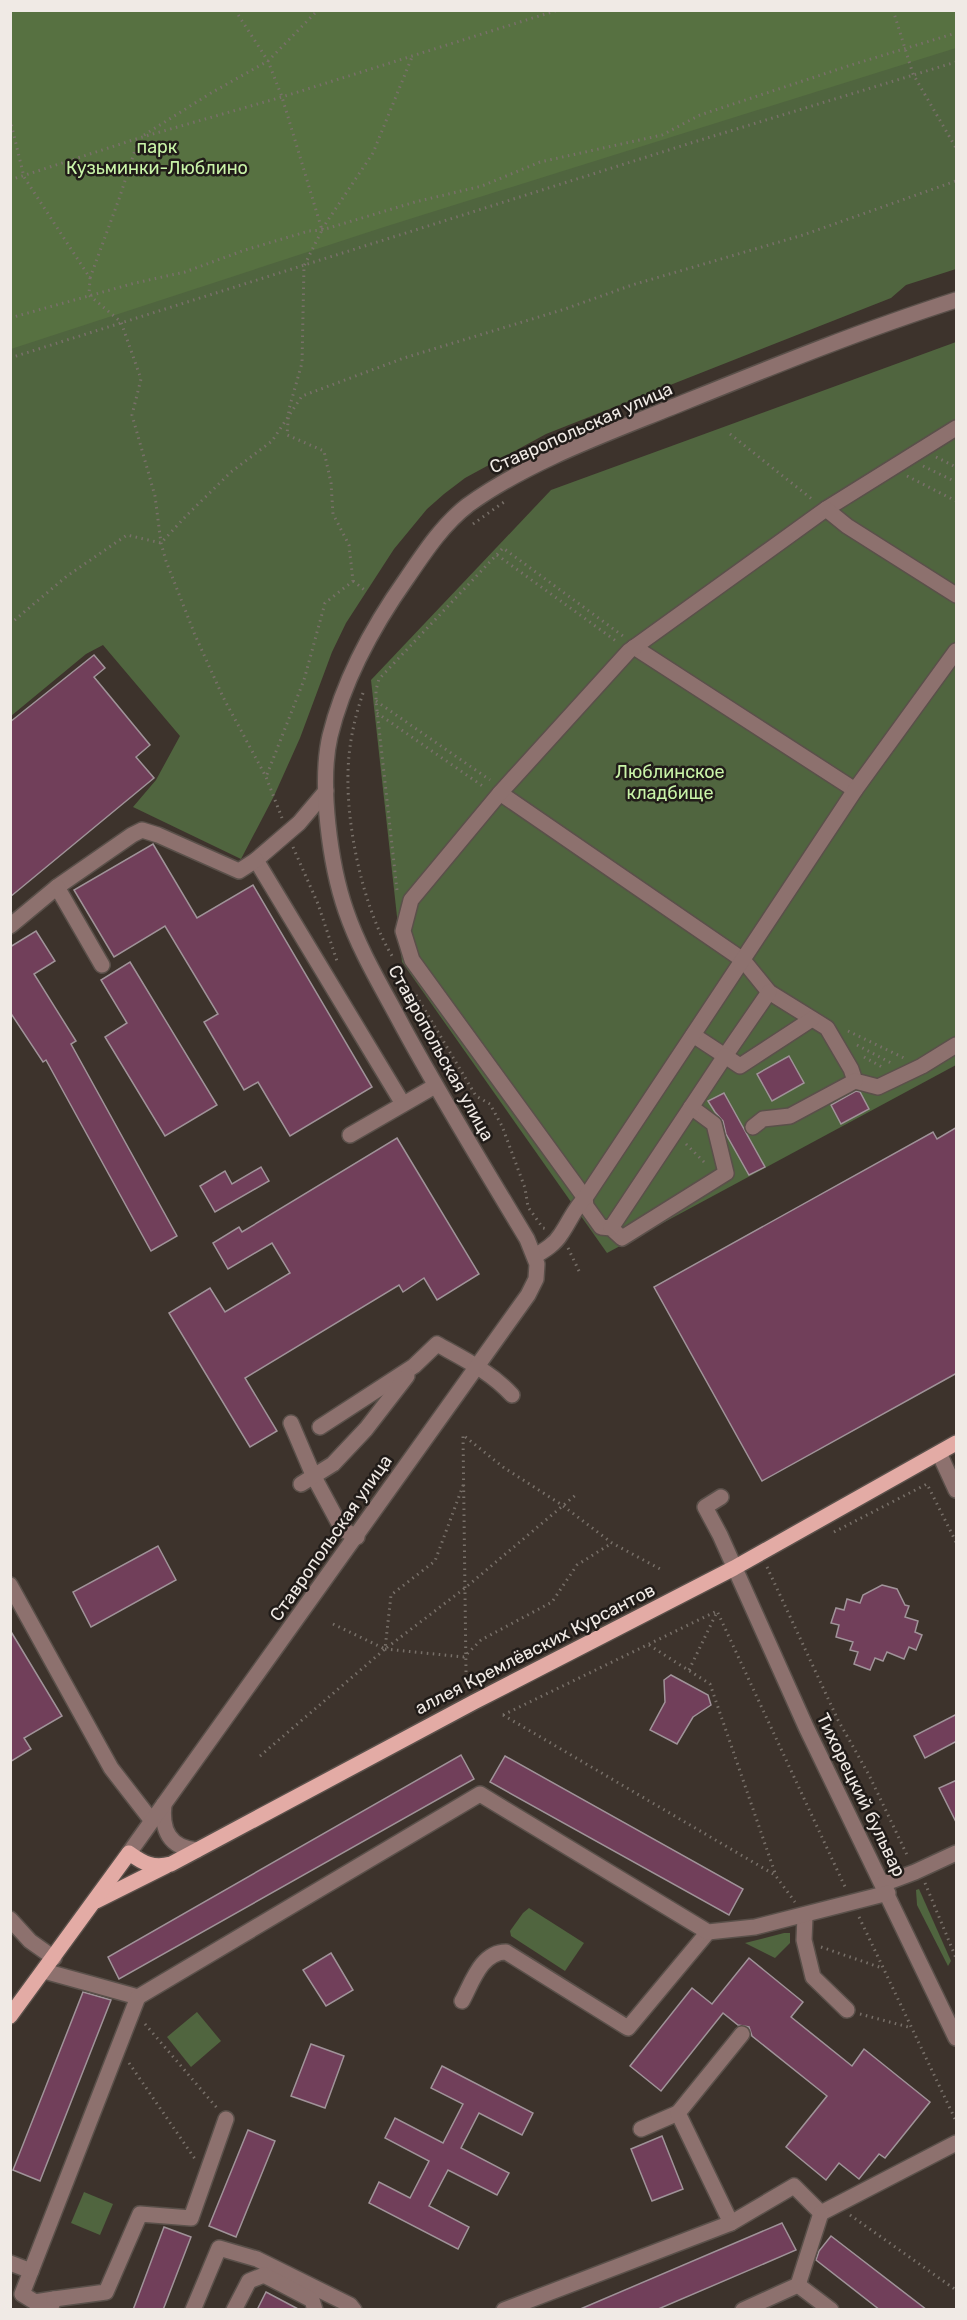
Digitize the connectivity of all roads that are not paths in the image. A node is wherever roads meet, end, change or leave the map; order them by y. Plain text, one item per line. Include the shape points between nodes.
1 (957, 300) edge
2 (957, 428) edge
3 (826, 509) junction
4 (957, 595) edge
5 (632, 649) junction
6 (957, 651) edge
7 (855, 790) junction
8 (326, 791) junction
9 (500, 793) junction
10 (328, 825) junction
11 (293, 828) junction
12 (256, 860) junction
13 (57, 887) junction
14 (10, 926) edge
15 (744, 960) junction
16 (102, 965) dead end
17 (769, 992) junction
18 (812, 1019) junction
19 (693, 1035) junction
20 (957, 1046) edge
21 (725, 1056) junction
22 (855, 1081) junction
23 (435, 1086) junction
24 (403, 1104) junction
25 (691, 1107) junction
26 (753, 1127) dead end
27 (350, 1135) dead end
28 (585, 1197) junction
29 (611, 1228) junction
30 (535, 1256) junction
31 (414, 1366) junction
32 (478, 1366) junction
33 (512, 1395) dead end
34 (291, 1423) dead end
35 (320, 1427) dead end
36 (957, 1443) edge
37 (939, 1453) junction
38 (307, 1480) junction
39 (957, 1490) edge
40 (722, 1497) dead end
41 (357, 1537) junction
42 (734, 1568) junction
43 (10, 1585) edge
44 (164, 1804) junction
45 (152, 1821) junction
46 (197, 1850) junction
47 (957, 1852) edge
48 (129, 1853) junction
49 (171, 1864) junction
50 (885, 1888) junction
51 (95, 1902) junction
52 (805, 1916) junction
53 (10, 1919) edge
54 (708, 1932) junction
55 (54, 1958) junction
56 (44, 1971) junction
57 (462, 2001) dead end
58 (135, 2003) junction
59 (847, 2010) road end
60 (10, 2016) edge
61 (956, 2033) edge
62 (742, 2034) dead end
63 (678, 2113) junction
64 (226, 2119) road end
65 (641, 2129) dead end
66 (957, 2143) edge
67 (821, 2212) junction
68 (731, 2223) junction
69 (10, 2263) edge
70 (31, 2271) junction
71 (798, 2284) junction
72 (52, 2304) edge
73 (193, 2310) edge
74 (234, 2310) edge
75 (315, 2310) edge
76 (354, 2310) edge
77 (504, 2310) edge
78 (743, 2310) edge
79 (831, 2310) edge

1 - 8 street, Ставропольская улица via 827,346 630,424 506,480 465,508 429,546 365,643 330,738
2 - 3 street
3 - 4 street
3 - 5 street
5 - 7 street
5 - 9 street
6 - 7 street
7 - 15 street
8 - 10 street, Ставропольская улица
8 - 11 street
9 - 15 street
9 - 28 street via 411,900 403,931 412,960
10 - 11 street
10 - 23 street, Ставропольская улица via 334,869 363,954
11 - 12 street
12 - 13 street via 239,871 142,830
12 - 24 street
13 - 14 street
13 - 16 street
15 - 17 street
15 - 19 street
17 - 18 street
17 - 21 street
18 - 21 street via 740,1066
18 - 22 street via 834,1039
19 - 21 street
19 - 28 street
20 - 22 street via 878,1087
21 - 25 street
22 - 26 street via 790,1116 763,1119
23 - 24 street
23 - 30 street, Ставропольская улица
24 - 27 street
25 - 29 street
25 - 29 street via 714,1124 726,1173 622,1238
28 - 29 street via 586,1206 601,1227
28 - 30 street via 554,1244
30 - 32 street, Ставропольская улица via 536,1279 528,1295
31 - 32 street via 437,1344
31 - 35 street
31 - 38 street via 366,1429 333,1464
32 - 33 street
32 - 41 street, Ставропольская улица
34 - 38 street
36 - 37 main road, аллея Кремлёвских Курсантов
37 - 39 street
37 - 42 main road, аллея Кремлёвских Курсантов
38 - 41 street via 342,1529
40 - 42 street, Тихорецкий бульвар via 705,1507
41 - 44 street, Ставропольская улица
42 - 46 main road, аллея Кремлёвских Курсантов
42 - 50 street, Тихорецкий бульвар
43 - 45 street via 111,1768 124,1778
44 - 45 street, Ставропольская улица
44 - 46 street via 166,1832 181,1846
45 - 48 street, Ставропольская улица
46 - 49 main road, аллея Кремлёвских Курсантов
47 - 50 street
48 - 49 main road via 144,1864
48 - 51 main road, Ставропольская улица
49 - 51 main road, аллея Кремлёвских Курсантов
50 - 52 street via 853,1903
50 - 61 street, Тихорецкий бульвар
51 - 55 main road, Ставропольская улица
52 - 54 street via 755,1928
52 - 59 street via 804,1940 813,1977
53 - 55 street via 30,1941
54 - 57 street via 628,2028 506,1952 483,1961
54 - 58 street via 480,1794
55 - 56 main road, Ставропольская улица
56 - 58 street
56 - 60 main road, Ставропольская улица
58 - 70 street
62 - 63 street
63 - 65 street
63 - 68 street
64 - 72 street via 190,2218 140,2214 106,2292
66 - 67 street
67 - 68 street via 794,2186
67 - 71 street
68 - 77 street
69 - 70 street
70 - 72 street via 22,2294 35,2302
71 - 78 street
71 - 79 street
73 - 76 street via 219,2248 257,2259
74 - 75 street via 249,2282 264,2275 312,2300

